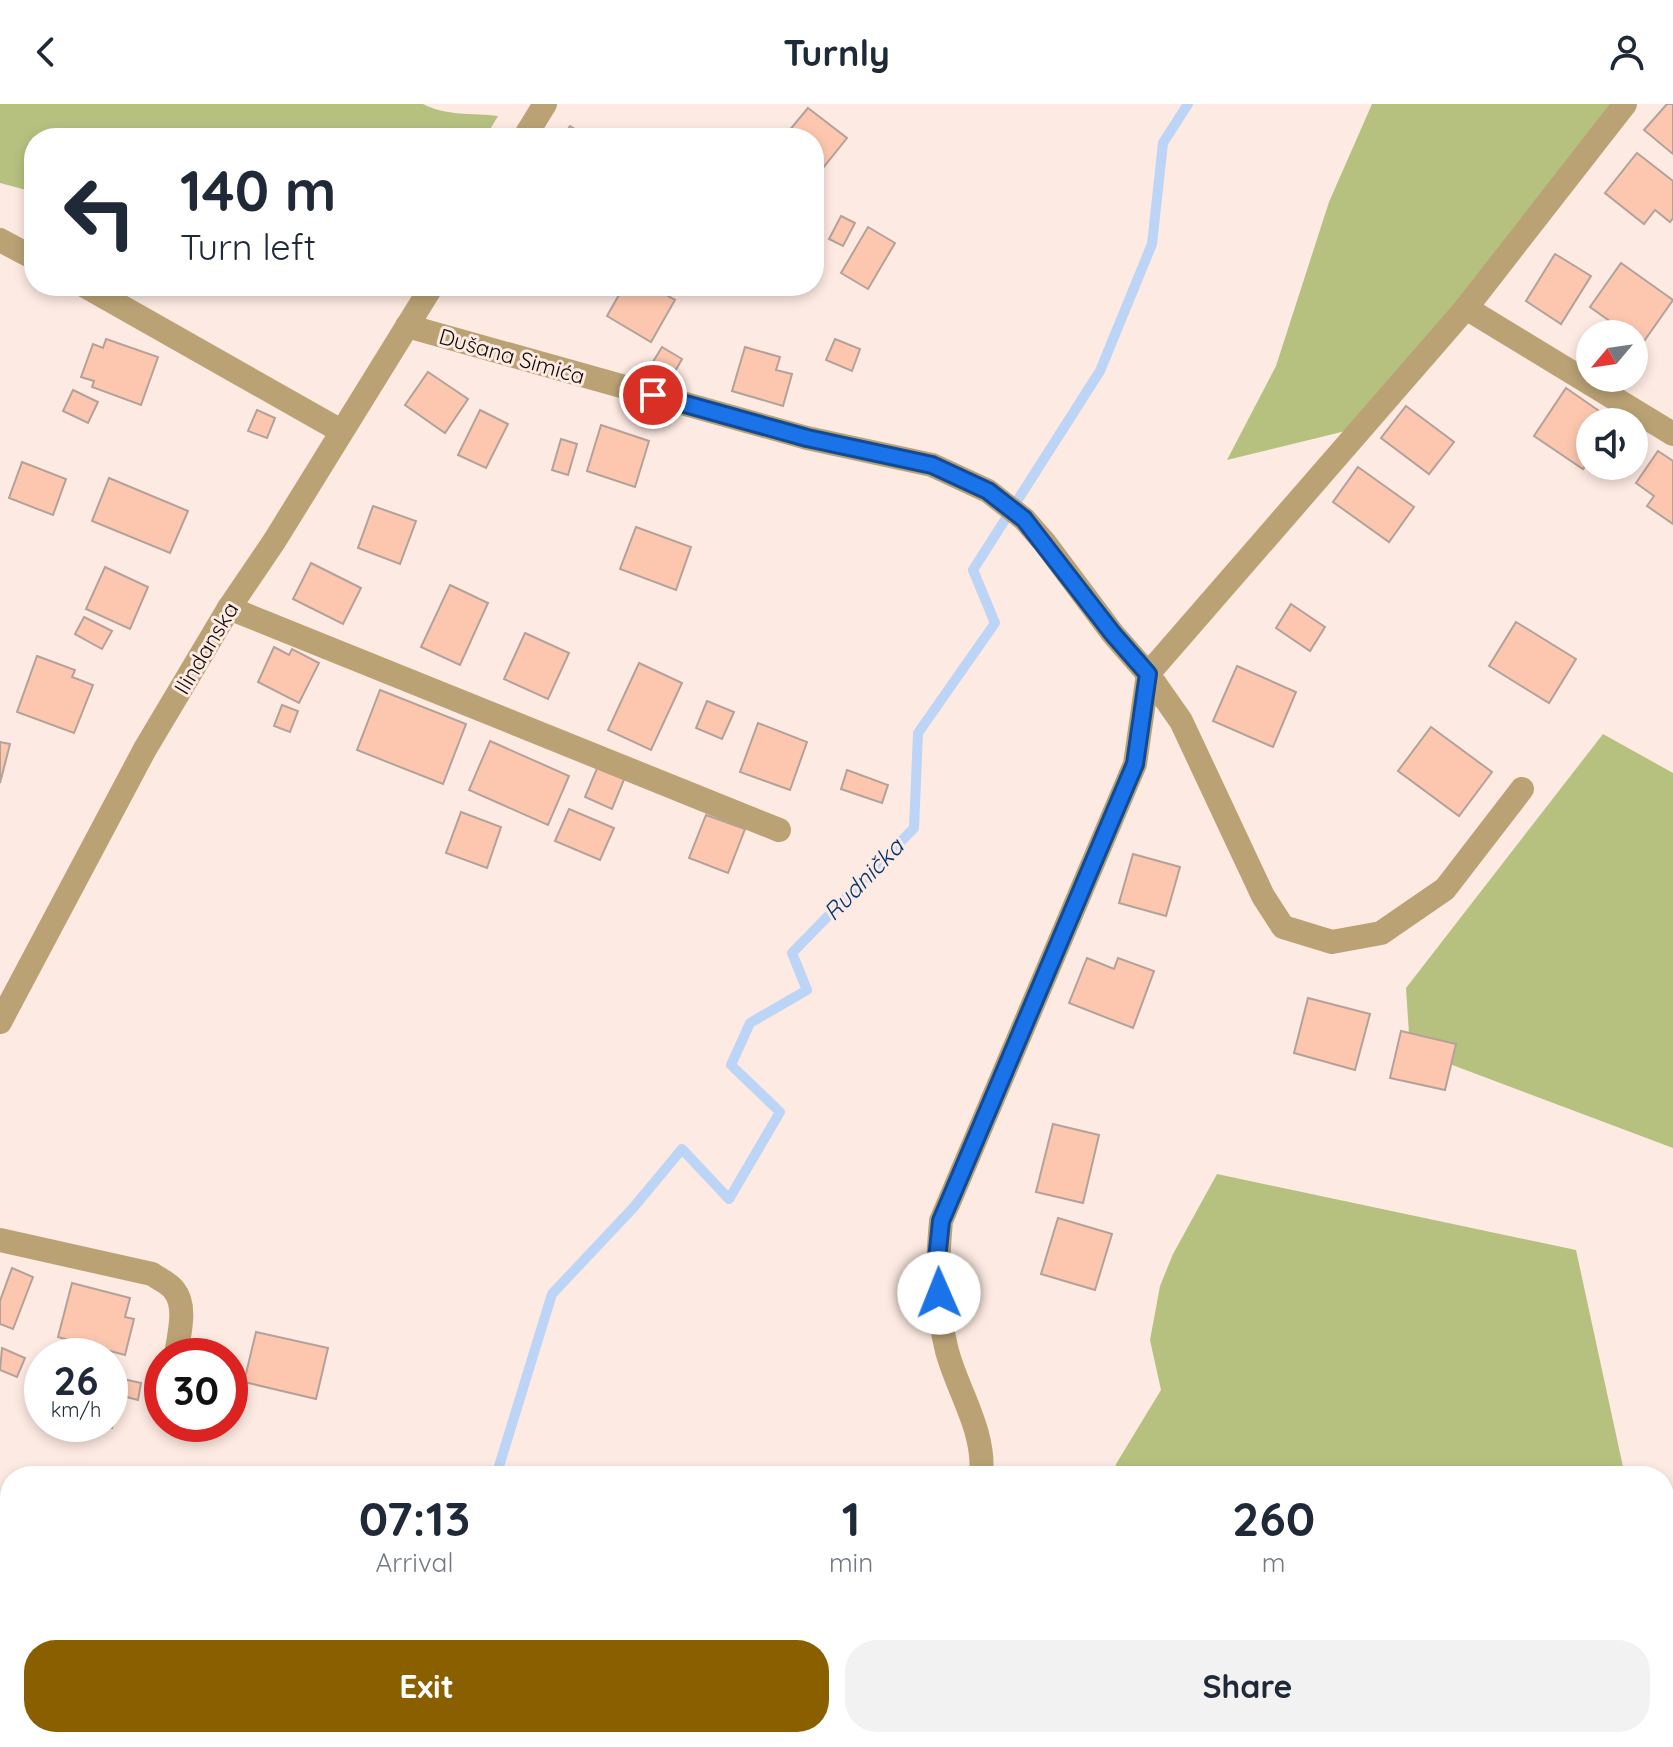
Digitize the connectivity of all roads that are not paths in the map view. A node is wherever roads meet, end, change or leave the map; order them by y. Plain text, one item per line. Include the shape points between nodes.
1 (545, 104) edge
2 (1625, 104) edge
3 (530, 128) edge
4 (0, 240) edge
5 (24, 253) edge
6 (103, 296) edge
7 (426, 296) edge
8 (1466, 308) junction
9 (407, 326) junction
10 (341, 431) junction
11 (1673, 434) edge
12 (229, 608) junction
13 (1148, 674) junction
14 (1522, 789) dead end
15 (779, 830) dead end
16 (0, 1022) edge
17 (0, 1240) edge
18 (178, 1338) edge
19 (980, 1466) edge

1 - 3 street
2 - 8 street
4 - 5 street
6 - 10 street
7 - 9 street, Ilindanska
8 - 11 street
8 - 13 street
9 - 10 street, Ilindanska
9 - 13 street, Dušana Simića via 807,438 932,465 988,491 1024,519
10 - 12 street, Ilindanska
12 - 15 street
12 - 16 street, Ilindanska via 145,749
13 - 14 street, Dušana Simića via 1181,721 1263,896 1283,927 1332,942 1381,933 1445,889
13 - 19 street via 1135,764 941,1221 936,1269 941,1316 947,1351 978,1437
17 - 18 street via 152,1274 179,1299

